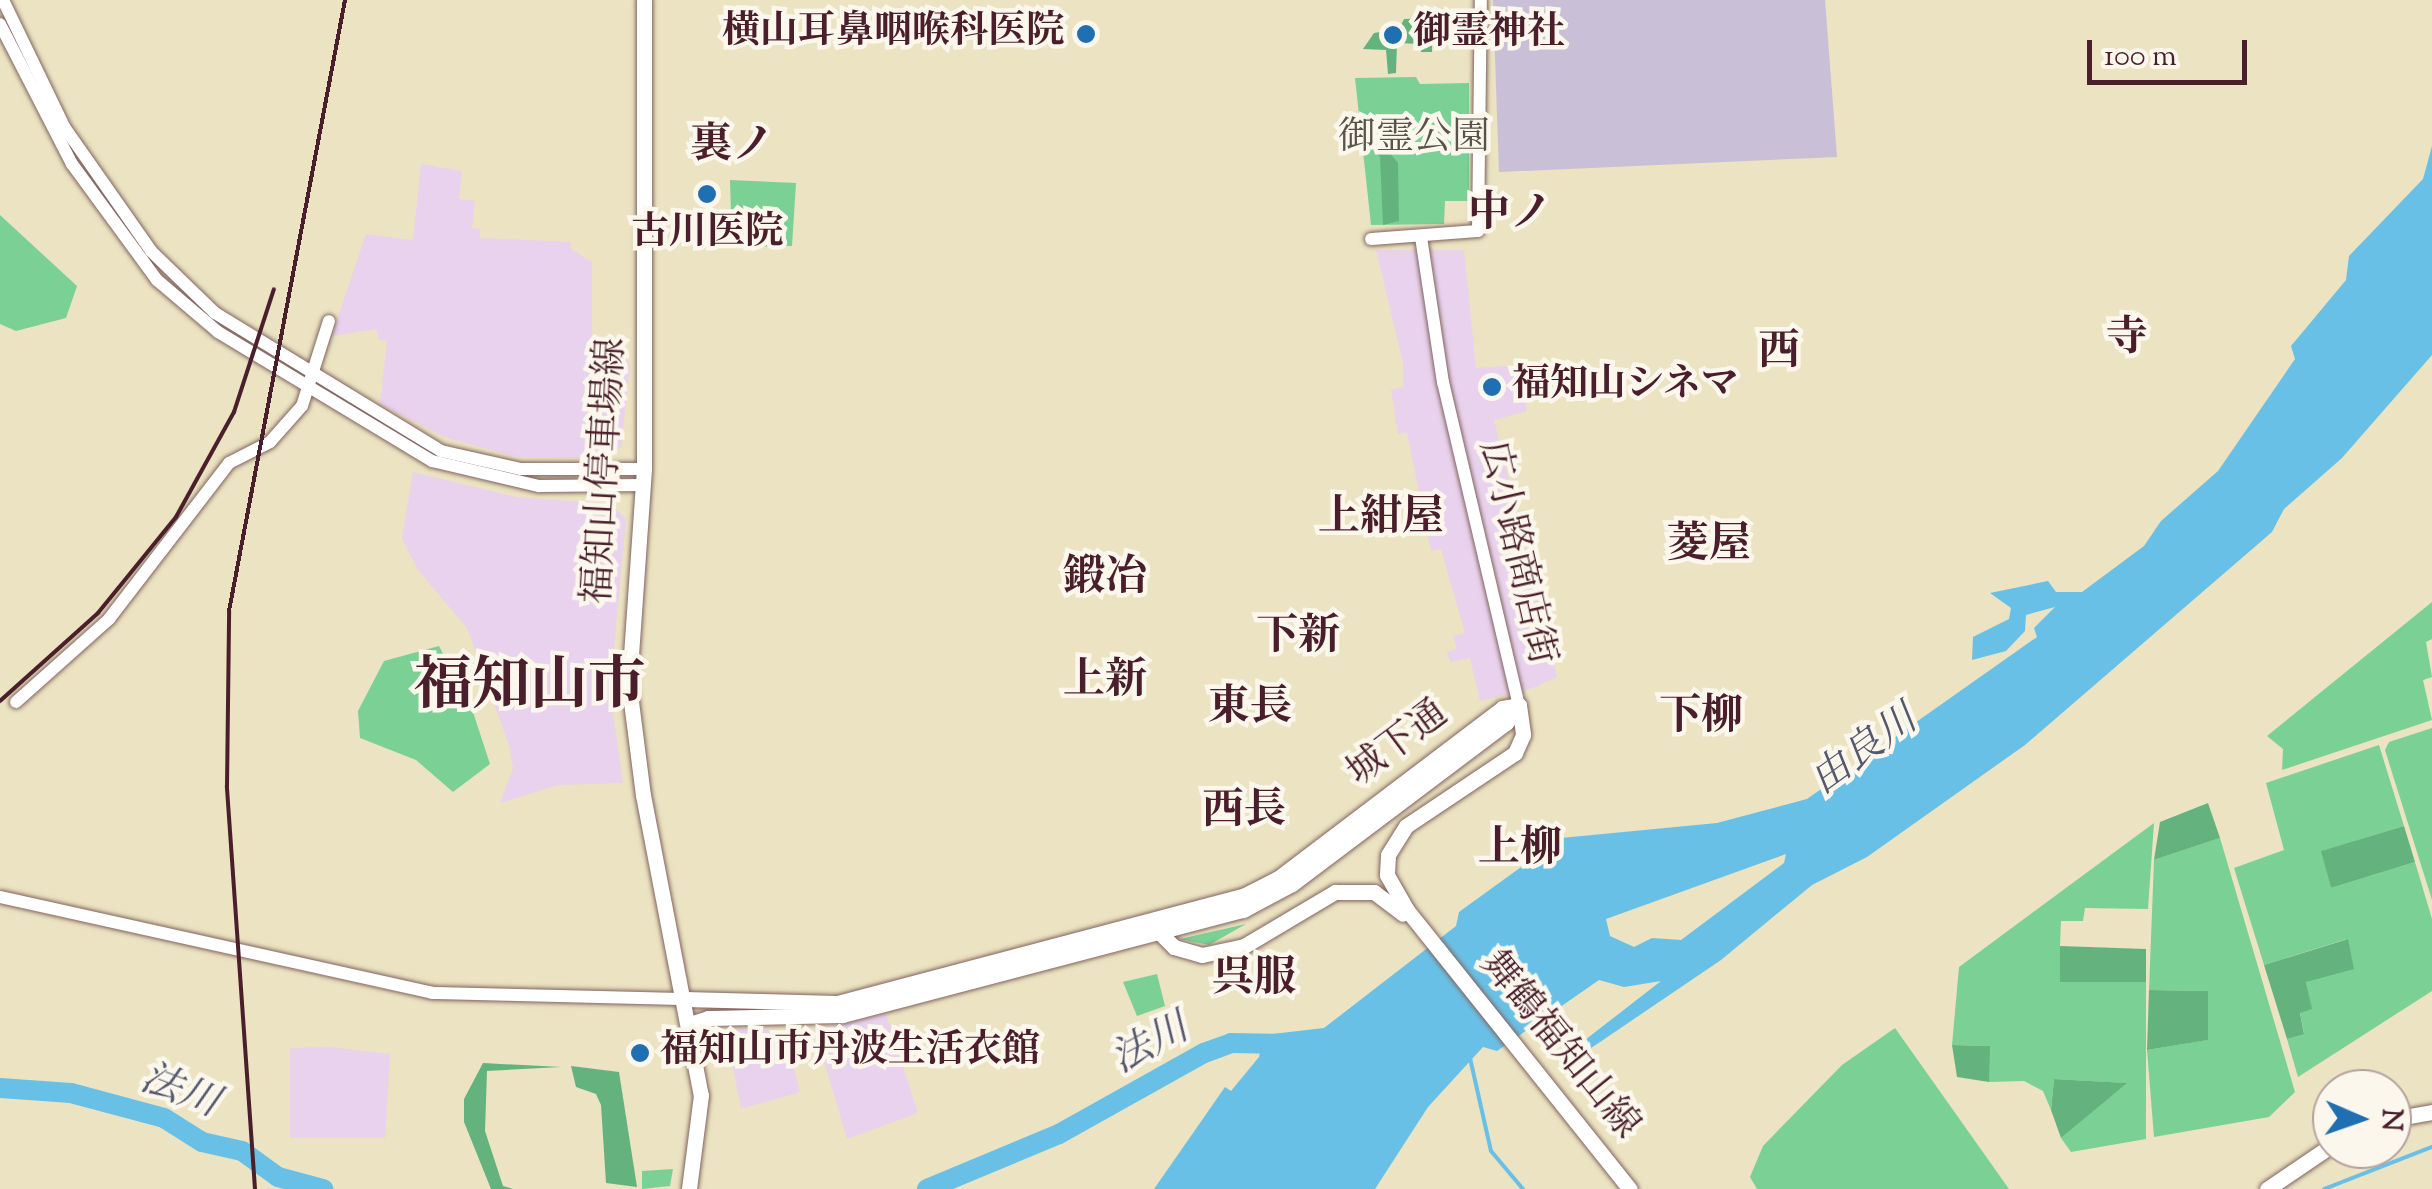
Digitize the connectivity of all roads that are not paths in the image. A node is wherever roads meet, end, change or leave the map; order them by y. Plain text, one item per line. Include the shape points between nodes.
1 (3, 0) edge
2 (644, 0) edge
3 (1481, 0) edge
4 (0, 24) edge
5 (1421, 237) junction
6 (1371, 240) dead end
7 (328, 321) dead end
8 (312, 384) junction
9 (644, 477) junction
10 (16, 702) dead end
11 (1519, 705) junction
12 (0, 898) edge
13 (1154, 927) junction
14 (1434, 944) junction
15 (685, 999) junction
16 (808, 1020) junction
17 (690, 1024) junction
18 (2312, 1158) edge
19 (689, 1189) edge
20 (1630, 1189) edge
21 (2267, 1189) edge

1 - 8 street via 65,128 151,251 215,313
2 - 9 main road, 福知山停車場線
3 - 5 street via 1478,231
4 - 8 street via 43,118 157,280 218,332
5 - 6 street
5 - 11 street, 広小路商店街 via 1444,382
7 - 8 street
8 - 9 street via 405,434 479,462
8 - 10 street via 270,442 229,463 109,620
9 - 15 main road, 福知山停車場線 via 632,727
11 - 13 main road, 城下通 via 1506,722 1278,893 1243,910
11 - 14 main road, 舞鶴福知山線 via 1522,735 1515,753 1406,826 1388,855 1389,882
12 - 15 street via 52,904 432,993
13 - 14 main road, 舞鶴福知山線 via 1192,954 1227,951 1334,892 1374,892
13 - 15 main road, 城下通 via 837,1003
13 - 16 main road, 城下通
14 - 20 main road, 舞鶴福知山線
15 - 16 main road, 城下通
15 - 17 main road, 福知山停車場線
16 - 17 main road, 城下通 via 708,1018
17 - 19 main road, 福知山停車場線 via 702,1114
18 - 21 main road

